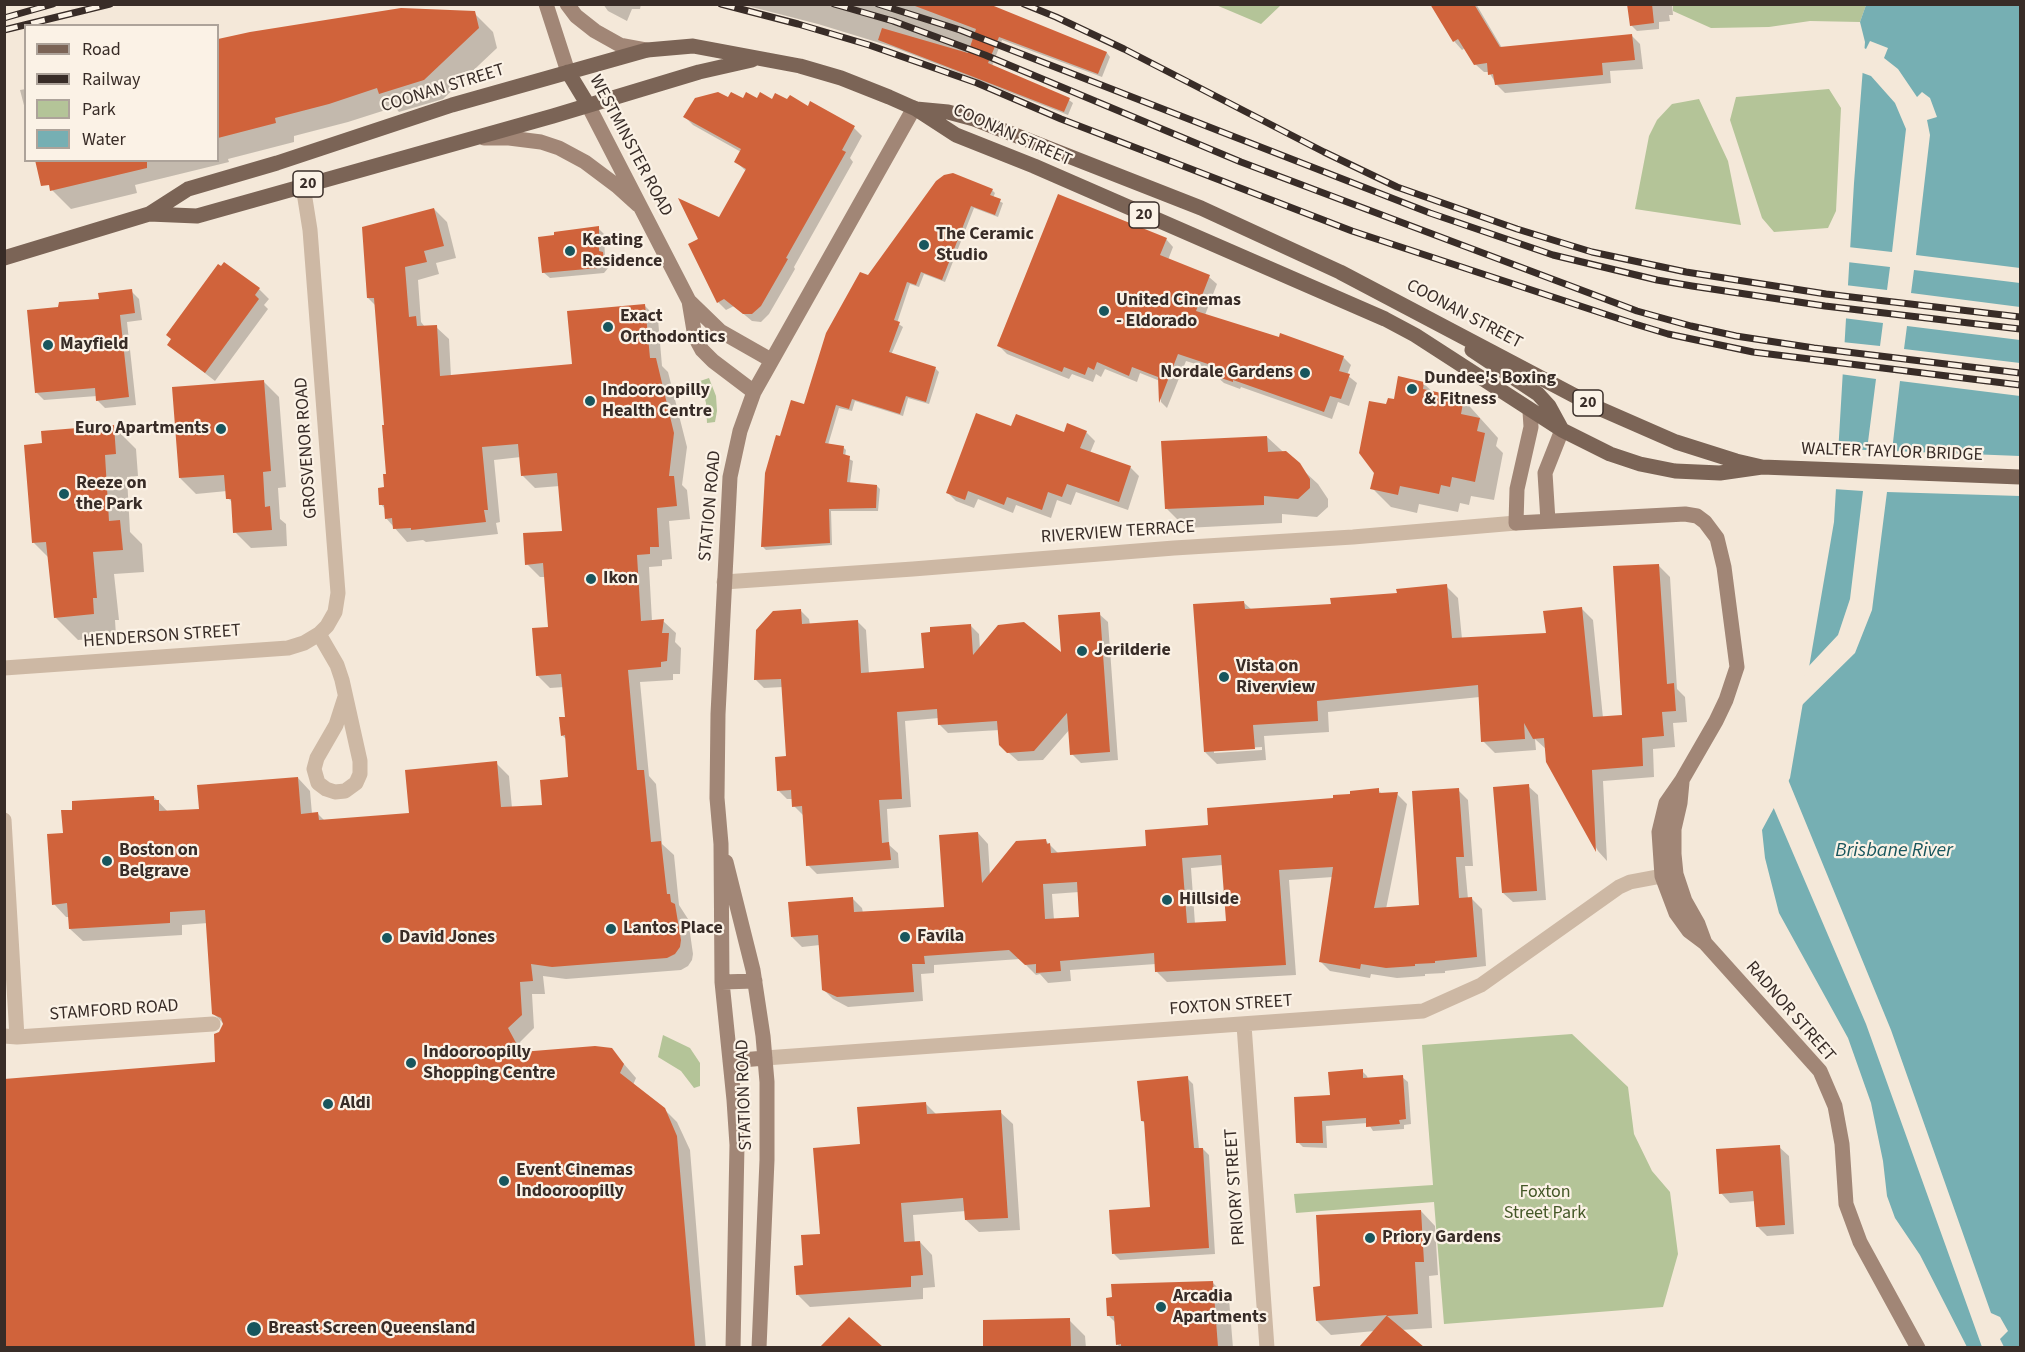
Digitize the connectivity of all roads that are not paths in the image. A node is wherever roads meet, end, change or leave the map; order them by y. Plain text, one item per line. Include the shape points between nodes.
1 (546, 4) edge
2 (567, 4) edge
3 (647, 50) junction
4 (758, 59) junction
5 (568, 72) junction
6 (588, 105) junction
7 (915, 109) junction
8 (466, 141) junction
9 (303, 186) junction
10 (644, 212) junction
11 (149, 214) junction
12 (4, 258) edge
13 (689, 302) junction
14 (1424, 315) junction
15 (771, 360) junction
16 (754, 392) junction
17 (1530, 411) junction
18 (1562, 430) junction
19 (1762, 467) junction
20 (2020, 477) edge
21 (1548, 521) junction
22 (1516, 523) junction
23 (1713, 531) joint
24 (724, 582) junction
25 (320, 634) junction
26 (4, 668) edge
27 (345, 698) junction
28 (1682, 780) junction
29 (4, 820) edge
30 (721, 844) junction
31 (1662, 876) junction
32 (1705, 943) junction
33 (754, 981) junction
34 (722, 982) junction
35 (213, 1024) dead end
36 (1244, 1024) junction
37 (11, 1037) edge
38 (4, 1047) edge
39 (765, 1058) junction
40 (730, 1061) junction
41 (733, 1347) edge
42 (759, 1347) edge
43 (1267, 1347) edge
44 (1918, 1347) edge

1 - 5 street, WESTMINSTER ROAD
2 - 3 street via 595,31 620,45
3 - 4 main road, COONAN STREET / 20 via 693,46
3 - 5 main road, COONAN STREET / 20
4 - 6 main road, COONAN STREET / 20
4 - 7 main road, COONAN STREET / 20 via 841,78
5 - 6 main road, WESTMINSTER ROAD
5 - 11 main road, COONAN STREET / 20 via 188,189
6 - 8 main road, COONAN STREET / 20
6 - 10 street, WESTMINSTER ROAD
7 - 14 main road, COONAN STREET / 20 via 965,116 1160,192 1271,240
7 - 15 street, STATION ROAD
7 - 17 main road, COONAN STREET / 20 via 956,135 1385,319
8 - 9 main road, COONAN STREET / 20
8 - 10 street via 509,138 559,148 601,174
9 - 11 main road, COONAN STREET / 20 via 197,216
9 - 25 street, GROSVENOR ROAD via 338,592 335,612
10 - 13 street, WESTMINSTER ROAD
11 - 12 main road, COONAN STREET / 20
13 - 15 street, WESTMINSTER ROAD via 720,330
13 - 16 street, WESTMINSTER ROAD via 694,337 702,350
14 - 18 main road via 1538,394
14 - 19 main road, COONAN STREET / 20 via 1649,432
15 - 16 street, STATION ROAD
16 - 24 street, STATION ROAD via 730,477
17 - 18 main road, COONAN STREET / 20
17 - 22 street via 1531,428 1516,489
18 - 19 main road, COONAN STREET / 20 via 1610,454 1657,468 1713,473
18 - 21 street via 1545,472
19 - 20 main road, WALTER TAYLOR BRIDGE / 20
21 - 22 street, RIVERVIEW TERRACE
21 - 23 street, RIVERVIEW TERRACE via 1685,514 1697,516
22 - 24 street, RIVERVIEW TERRACE
23 - 28 street, RADNOR STREET via 1721,550 1737,667 1716,721
24 - 30 street, STATION ROAD via 717,762
25 - 26 street, HENDERSON STREET via 288,648
25 - 27 street via 337,665
27 - 27 street via 361,768 354,785 335,792 318,783 314,769
28 - 31 street, RADNOR STREET via 1666,802 1662,817
28 - 32 street, RADNOR STREET via 1674,829 1675,864 1680,887
29 - 37 street
30 - 33 street, STATION ROAD
30 - 34 street, STATION ROAD
31 - 32 street, RADNOR STREET via 1676,913 1689,931
31 - 36 street, FOXTON STREET via 1619,887 1481,985 1423,1011
32 - 44 street, RADNOR STREET via 1820,1071 1835,1106 1846,1204 1860,1242
33 - 34 street
33 - 39 street, STATION ROAD
34 - 40 street, STATION ROAD
35 - 37 street, STAMFORD ROAD
36 - 39 street, FOXTON STREET
36 - 43 street, PRIORY STREET
37 - 38 street
39 - 40 street
39 - 42 street, STATION ROAD via 767,1160
40 - 41 street, STATION ROAD via 737,1145

